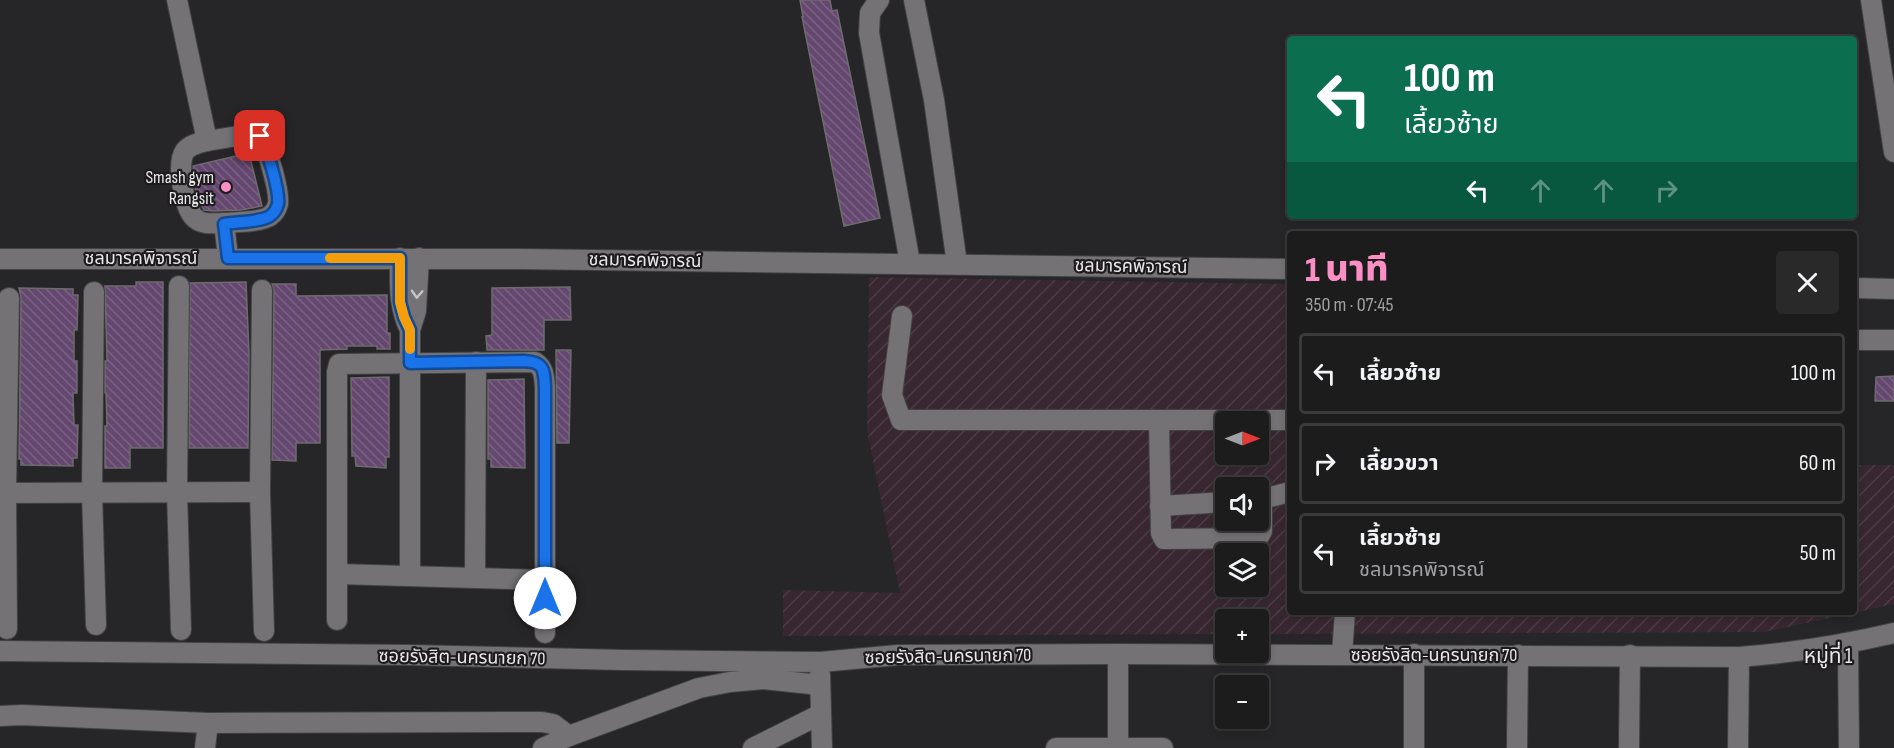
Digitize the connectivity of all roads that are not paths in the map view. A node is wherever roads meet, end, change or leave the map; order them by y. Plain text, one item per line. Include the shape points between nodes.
1 (177, 0) edge
2 (879, 0) edge
3 (914, 0) edge
4 (1871, 0) edge
5 (207, 141) junction
6 (1894, 152) edge
7 (224, 224) junction
8 (0, 258) edge
9 (228, 258) junction
10 (409, 258) junction
11 (910, 264) junction
12 (957, 264) junction
13 (1287, 269) edge
14 (179, 286) dead end
15 (1857, 288) edge
16 (1894, 289) edge
17 (262, 290) dead end
18 (94, 292) dead end
19 (9, 298) dead end
20 (902, 316) dead end
21 (1857, 340) edge
22 (1894, 340) edge
23 (476, 362) junction
24 (410, 363) junction
25 (1159, 420) junction
26 (1287, 420) edge
27 (177, 492) junction
28 (260, 492) junction
29 (92, 493) junction
30 (1287, 493) edge
31 (3, 494) edge
32 (1269, 497) edge
33 (1215, 503) edge
34 (1160, 506) junction
35 (1262, 531) edge
36 (338, 574) junction
37 (410, 576) junction
38 (475, 578) junction
39 (545, 580) junction
40 (1345, 615) edge
41 (337, 620) dead end
42 (96, 625) dead end
43 (7, 629) dead end
44 (181, 630) dead end
45 (264, 631) dead end
46 (545, 633) dead end
47 (1894, 633) edge
48 (1848, 644) junction
49 (0, 651) edge
50 (1118, 654) junction
51 (1342, 654) junction
52 (1414, 654) junction
53 (1518, 655) junction
54 (1630, 655) junction
55 (1739, 657) junction
56 (820, 662) junction
57 (820, 685) junction
58 (821, 714) junction
59 (0, 716) edge
60 (207, 723) junction
61 (569, 736) junction
62 (1118, 747) edge
63 (205, 748) edge
64 (543, 748) edge
65 (753, 748) edge
66 (822, 748) edge
67 (1056, 748) edge
68 (1163, 748) edge
69 (1413, 748) edge
70 (1517, 748) edge
71 (1629, 748) edge
72 (1738, 748) edge
73 (1849, 748) edge

1 - 5 street
2 - 11 street via 870,13 869,33
3 - 12 street via 934,100
4 - 6 street
5 - 7 street via 196,143 184,153 182,179 193,217
5 - 7 street via 249,134 260,136 278,195 271,215
7 - 9 street
8 - 9 street, ชลมารคพิจารณ์
9 - 10 street, ชลมารคพิจารณ์
10 - 11 street, ชลมารคพิจารณ์
10 - 24 street via 416,311 410,330
11 - 12 street, ชลมารคพิจารณ์
12 - 13 street, ชลมารคพิจารณ์
14 - 27 street
15 - 16 street
17 - 28 street
18 - 29 street
19 - 31 street
20 - 25 street via 892,395 901,420
21 - 22 street
23 - 24 street
23 - 38 street
23 - 39 street via 535,362 544,372
24 - 36 street via 339,364
24 - 37 street
25 - 26 street
25 - 34 street
27 - 28 street
27 - 29 street
27 - 44 street
28 - 45 street
29 - 31 street
29 - 42 street
30 - 32 street
31 - 43 street
33 - 34 street
34 - 35 street via 1164,538 1258,538
36 - 37 street
36 - 41 street
37 - 38 street
38 - 39 street
39 - 46 street
40 - 51 street
47 - 48 street, ซอยรังสิต-นครนายก 70
48 - 55 street, ซอยรังสิต-นครนายก 70
48 - 73 street
49 - 56 street, ซอยรังสิต-นครนายก 70
50 - 51 street, ซอยรังสิต-นครนายก 70
50 - 56 street, ซอยรังสิต-นครนายก 70 via 898,655
50 - 62 street
51 - 52 street, ซอยรังสิต-นครนายก 70
52 - 53 street, ซอยรังสิต-นครนายก 70
52 - 69 street
53 - 54 street, ซอยรังสิต-นครนายก 70
53 - 70 street
54 - 55 street, ซอยรังสิต-นครนายก 70
54 - 71 street
55 - 72 street
56 - 57 street
57 - 58 street
57 - 61 street via 764,679 699,688
58 - 65 street
58 - 66 street
59 - 60 street
60 - 61 street via 542,722 553,724
60 - 63 street
61 - 64 street
62 - 67 street
62 - 68 street

